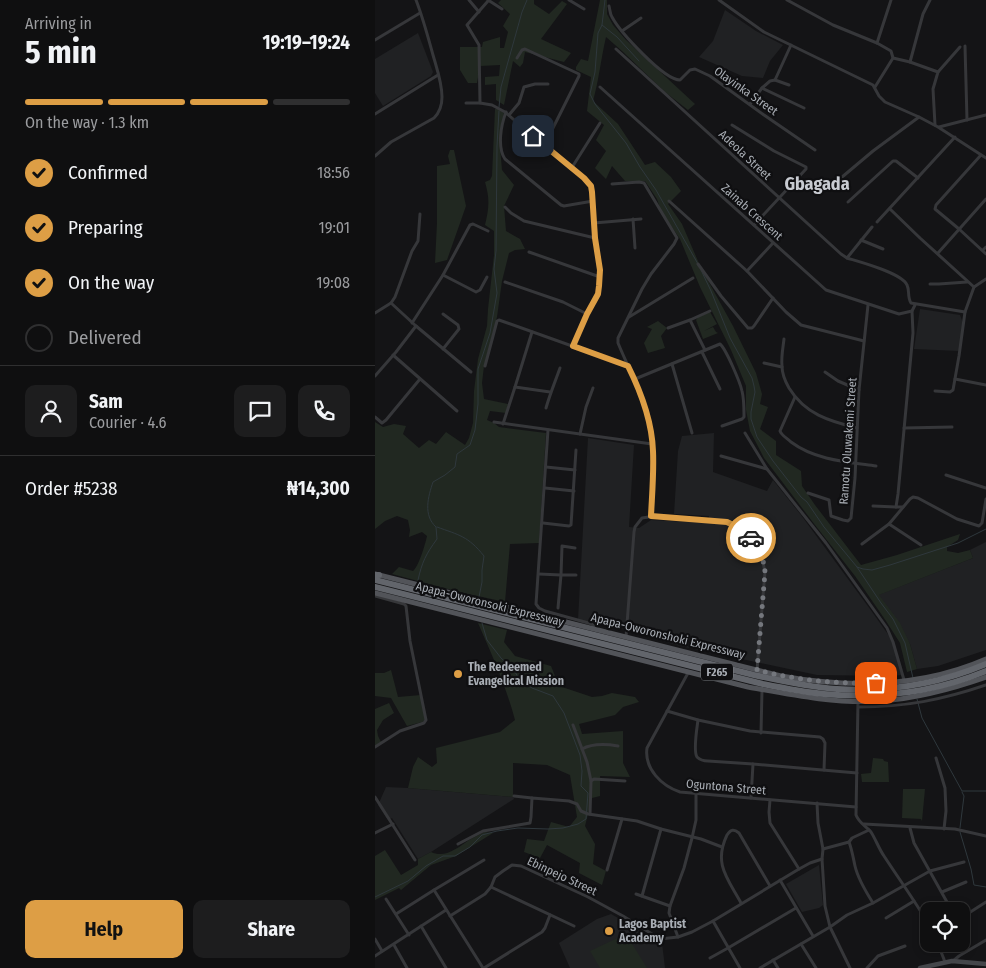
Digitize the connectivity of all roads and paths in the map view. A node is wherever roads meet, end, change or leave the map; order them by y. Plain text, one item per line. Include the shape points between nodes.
1 (416, 0) edge
2 (469, 0) edge
3 (488, 0) edge
4 (569, 0) edge
5 (719, 0) edge
6 (787, 0) edge
7 (891, 0) edge
8 (930, 0) edge
9 (609, 6) dead end
10 (502, 9) dead end
11 (584, 9) dead end
12 (479, 12) junction
13 (420, 13) junction
14 (641, 18) dead end
15 (621, 31) junction
16 (375, 40) edge
17 (877, 43) junction
18 (791, 45) junction
19 (965, 46) dead end
20 (960, 47) dead end
21 (616, 49) dead end
22 (517, 58) dead end
23 (893, 58) junction
24 (910, 62) junction
25 (937, 72) junction
26 (439, 75) junction
27 (775, 80) junction
28 (548, 84) dead end
29 (789, 85) dead end
30 (600, 87) dead end
31 (875, 87) junction
32 (762, 88) junction
33 (479, 103) junction
34 (466, 104) dead end
35 (749, 104) junction
36 (805, 108) dead end
37 (507, 113) junction
38 (375, 114) edge
39 (986, 115) edge
40 (919, 117) junction
41 (967, 120) junction
42 (600, 123) dead end
43 (732, 124) dead end
44 (937, 127) junction
45 (955, 138) junction
46 (544, 146) junction
47 (815, 150) dead end
48 (981, 155) junction
49 (375, 156) edge
50 (986, 158) edge
51 (571, 169) junction
52 (918, 178) junction
53 (613, 184) dead end
54 (821, 186) dead end
55 (780, 198) junction
56 (986, 199) edge
57 (593, 201) junction
58 (669, 202) dead end
59 (848, 202) dead end
60 (505, 207) dead end
61 (890, 209) junction
62 (419, 214) dead end
63 (633, 219) junction
64 (641, 219) dead end
65 (877, 222) dead end
66 (594, 223) junction
67 (754, 226) junction
68 (872, 227) dead end
69 (959, 229) junction
70 (488, 231) dead end
71 (595, 238) junction
72 (861, 240) junction
73 (773, 243) junction
74 (986, 247) edge
75 (635, 248) dead end
76 (883, 249) dead end
77 (983, 250) junction
78 (529, 252) dead end
79 (938, 253) junction
80 (986, 254) edge
81 (847, 258) junction
82 (698, 264) dead end
83 (747, 271) junction
84 (443, 275) junction
85 (487, 277) dead end
86 (600, 277) junction
87 (693, 278) dead end
88 (986, 279) edge
89 (505, 282) dead end
90 (967, 282) junction
91 (929, 284) dead end
92 (974, 287) junction
93 (773, 298) junction
94 (391, 303) junction
95 (868, 305) junction
96 (915, 305) junction
97 (711, 311) dead end
98 (912, 311) junction
99 (965, 312) junction
100 (375, 313) edge
101 (443, 314) dead end
102 (587, 314) junction
103 (628, 317) junction
104 (690, 320) junction
105 (414, 325) junction
106 (668, 328) dead end
107 (532, 332) junction
108 (784, 339) dead end
109 (864, 341) junction
110 (573, 346) junction
111 (443, 349) junction
112 (704, 351) junction
113 (393, 355) junction
114 (763, 363) dead end
115 (672, 364) junction
116 (485, 366) dead end
117 (628, 366) junction
118 (782, 367) junction
119 (560, 368) dead end
120 (471, 372) dead end
121 (825, 372) dead end
122 (375, 376) edge
123 (420, 379) junction
124 (635, 379) junction
125 (955, 379) junction
126 (986, 385) edge
127 (515, 387) junction
128 (593, 388) dead end
129 (720, 390) dead end
130 (859, 390) junction
131 (935, 391) dead end
132 (550, 392) junction
133 (795, 397) junction
134 (546, 408) dead end
135 (457, 411) dead end
136 (375, 418) edge
137 (494, 422) dead end
138 (503, 424) junction
139 (722, 426) dead end
140 (952, 427) dead end
141 (857, 428) junction
142 (904, 428) junction
143 (548, 430) junction
144 (692, 433) dead end
145 (745, 433) dead end
146 (580, 434) junction
147 (652, 444) junction
148 (576, 450) dead end
149 (721, 456) dead end
150 (855, 464) junction
151 (876, 466) dead end
152 (546, 467) junction
153 (575, 470) junction
154 (767, 470) junction
155 (946, 475) dead end
156 (545, 488) junction
157 (986, 488) edge
158 (574, 491) junction
159 (808, 493) dead end
160 (986, 500) edge
161 (873, 506) dead end
162 (896, 507) junction
163 (903, 507) junction
164 (651, 516) junction
165 (543, 523) junction
166 (889, 524) junction
167 (862, 544) dead end
168 (921, 545) dead end
169 (575, 548) dead end
170 (539, 574) junction
171 (561, 575) junction
172 (576, 575) dead end
173 (376, 580) edge
174 (375, 595) edge
175 (558, 608) dead end
176 (527, 622) junction
177 (597, 630) junction
178 (626, 637) junction
179 (986, 659) edge
180 (986, 664) edge
181 (757, 670) junction
182 (986, 671) edge
183 (688, 672) junction
184 (986, 677) edge
185 (986, 685) edge
186 (909, 687) junction
187 (922, 687) junction
188 (762, 690) junction
189 (858, 701) junction
190 (859, 708) junction
191 (667, 711) junction
192 (698, 720) junction
193 (573, 725) dead end
194 (761, 733) junction
195 (618, 746) dead end
196 (375, 747) edge
197 (582, 749) junction
198 (936, 758) dead end
199 (753, 764) junction
200 (824, 770) junction
201 (857, 773) junction
202 (591, 781) junction
203 (625, 781) dead end
204 (696, 794) junction
205 (514, 796) dead end
206 (375, 797) edge
207 (532, 798) junction
208 (751, 798) junction
209 (770, 800) junction
210 (817, 803) junction
211 (856, 808) junction
212 (589, 814) junction
213 (622, 819) junction
214 (393, 824) junction
215 (863, 824) junction
216 (910, 828) junction
217 (944, 828) junction
218 (661, 829) junction
219 (869, 830) junction
220 (375, 833) edge
221 (986, 836) edge
222 (692, 838) junction
223 (849, 842) junction
224 (459, 844) dead end
225 (722, 847) junction
226 (823, 849) junction
227 (822, 859) junction
228 (415, 860) dead end
229 (484, 860) dead end
230 (964, 862) dead end
231 (799, 868) junction
232 (607, 870) dead end
233 (930, 872) junction
234 (780, 880) junction
235 (965, 882) dead end
236 (903, 885) junction
237 (771, 886) junction
238 (491, 887) junction
239 (434, 890) junction
240 (942, 892) junction
241 (636, 894) dead end
242 (642, 896) junction
243 (386, 899) dead end
244 (914, 901) junction
245 (947, 902) edge
246 (986, 902) edge
247 (741, 903) junction
248 (873, 904) junction
249 (671, 906) junction
250 (796, 908) junction
251 (446, 910) junction
252 (920, 911) edge
253 (970, 912) edge
254 (396, 914) junction
255 (550, 915) junction
256 (450, 916) junction
257 (886, 918) dead end
258 (713, 921) junction
259 (421, 926) junction
260 (575, 926) dead end
261 (830, 927) junction
262 (409, 935) junction
263 (813, 936) junction
264 (678, 937) junction
265 (375, 939) edge
266 (986, 940) edge
267 (394, 944) junction
268 (801, 944) junction
269 (905, 946) dead end
270 (729, 948) junction
271 (383, 951) junction
272 (941, 952) edge
273 (375, 956) edge
274 (710, 958) dead end
275 (773, 960) junction
276 (952, 961) junction
277 (945, 962) junction
278 (986, 964) edge
279 (407, 968) edge
280 (446, 968) edge
281 (484, 968) edge
282 (740, 968) edge
283 (760, 968) edge
284 (779, 968) edge
285 (816, 968) edge
286 (850, 968) edge
287 (867, 968) edge
288 (920, 968) edge

1 - 13 street
2 - 12 street
3 - 10 street
3 - 12 street
4 - 11 street
5 - 18 street via 760,30
6 - 17 street via 833,25
7 - 17 street
8 - 24 street
9 - 15 street, Olayinka Street via 611,16
12 - 33 street via 467,25 479,46
13 - 16 street
13 - 26 street
14 - 15 street
15 - 35 street, Olayinka Street via 642,54 675,79 680,80 695,69
17 - 23 street via 891,51
18 - 27 street
18 - 31 street
19 - 41 street
20 - 25 street
21 - 55 street, Adeola Street
22 - 46 street via 525,49 579,74
23 - 24 street
23 - 31 street
24 - 25 street
25 - 44 street via 933,89
26 - 38 street
26 - 49 street via 442,98 439,112
27 - 29 street
27 - 32 street
28 - 37 street via 523,87 519,103
30 - 67 street, Zainab Crescent
31 - 40 street via 885,102
32 - 35 street
32 - 36 street
33 - 34 street
33 - 37 street
35 - 47 street, Olayinka Street
37 - 46 street
37 - 57 street via 502,124 501,148 505,159 561,205
39 - 41 street
40 - 44 street
40 - 54 street via 829,188
41 - 44 street
42 - 51 street
43 - 55 street via 774,151 806,166
44 - 45 street
45 - 48 street
45 - 52 street
46 - 51 street
48 - 50 street
48 - 69 street via 936,205 935,209
51 - 57 street via 591,186
52 - 59 street via 893,161
52 - 61 street
53 - 103 street via 644,183 677,238 641,289
55 - 67 street
55 - 81 street, Adeola Street
56 - 69 street
57 - 66 street
58 - 83 street
60 - 71 street via 523,221
61 - 65 street
61 - 79 street
62 - 94 street via 417,241
63 - 64 street
63 - 66 street
63 - 75 street
66 - 71 street
67 - 73 street, Zainab Crescent
68 - 72 street
69 - 77 street
69 - 79 street
70 - 84 street via 470,225
71 - 86 street
72 - 76 street
72 - 81 street
73 - 83 street
73 - 95 street, Zainab Crescent via 826,290
74 - 77 street
77 - 80 street
78 - 86 street
79 - 90 street
81 - 96 street, Adeola Street via 897,275 908,286 908,299
82 - 93 street via 748,328 754,326
83 - 93 street
84 - 85 street via 476,292
84 - 105 street
86 - 102 street via 598,294
87 - 103 street
88 - 92 street
89 - 102 street
90 - 91 street
90 - 92 street
92 - 99 street
93 - 109 street via 801,326
94 - 100 street
94 - 105 street
95 - 98 street, Zainab Crescent via 899,314
95 - 109 street, Ramotu Oluwakemi Street
96 - 98 street
96 - 99 street
97 - 104 street
98 - 142 street
99 - 125 street
101 - 111 street via 459,329
102 - 110 street
103 - 117 street via 618,343
104 - 106 street
104 - 112 street
105 - 111 street
105 - 113 street
107 - 110 street
107 - 116 street via 498,320
107 - 127 street
108 - 118 street
109 - 130 street, Ramotu Oluwakemi Street
110 - 117 street
111 - 120 street
112 - 115 street
112 - 129 street
112 - 139 street via 722,345 742,389 744,417
113 - 122 street
113 - 123 street
114 - 118 street
115 - 124 street
115 - 144 street
117 - 124 street
118 - 133 street via 784,379
119 - 132 street
121 - 130 street
123 - 135 street
123 - 136 street via 386,420 382,423
124 - 147 street via 647,415
125 - 126 street
125 - 131 street via 952,392
127 - 132 street
127 - 138 street
128 - 146 street
130 - 141 street, Ramotu Oluwakemi Street
132 - 134 street
133 - 141 street via 811,411
133 - 150 street via 781,434 801,449
137 - 138 street
138 - 143 street
140 - 142 street
141 - 150 street, Ramotu Oluwakemi Street
142 - 162 street
143 - 146 street
143 - 152 street
145 - 154 street
146 - 147 street
147 - 164 street
148 - 153 street
149 - 154 street
150 - 151 street
150 - 159 street, Ramotu Oluwakemi Street via 850,520 831,516 829,500
152 - 153 street
152 - 156 street
153 - 158 street
154 - 186 street via 826,543 887,628
155 - 157 street
156 - 158 street
156 - 165 street
158 - 165 street via 571,526
160 - 163 street via 979,526 957,519 918,498 913,497
161 - 162 street
162 - 163 street
163 - 166 street
164 - 178 street via 642,518 635,526
164 - 181 street via 727,522 745,532 756,545 763,558 765,572
165 - 170 street
166 - 167 street
166 - 168 street
169 - 171 street via 563,546
170 - 171 street
170 - 177 street via 536,604 539,608 592,624
171 - 172 street
171 - 175 street
173 - 176 highway, Apapa-Oworonsoki Expressway / F265
174 - 176 main road, Apapa-Oworonshoki Expressway
174 - 196 street via 406,606 426,720
176 - 177 main road, Apapa-Oworonshoki Expressway
176 - 183 main road, Apapa-Oworonsoki Expressway
176 - 186 highway, Apapa-Oworonsoki Expressway / F265 via 786,682 859,690
177 - 178 main road, Apapa-Oworonshoki Expressway
178 - 181 main road, Apapa-Oworonshoki Expressway
179 - 187 main road, Apapa-Oworonshoki Expressway via 945,673
180 - 187 highway, Apapa-Oworonshoki Expressway / F265
181 - 186 main road, Apapa-Oworonshoki Expressway via 807,681
182 - 187 highway, Apapa-Oworonshoki Expressway / F265 via 957,682
183 - 188 main road, Apapa-Oworonsoki Expressway
183 - 191 street, Oguntona Street
184 - 187 main road, Apapa-Oworonshoki Expressway via 963,685
185 - 190 street via 913,704
186 - 187 highway, Apapa-Oworonsoki Expressway / F265
186 - 187 main road, Apapa-Oworonshoki Expressway
186 - 189 main road, Apapa-Oworonsoki Expressway via 880,701
188 - 189 main road, Apapa-Oworonsoki Expressway
188 - 194 street
189 - 190 street
190 - 201 street
191 - 192 street
191 - 204 street, Oguntona Street via 647,748 646,758 656,776 667,786
192 - 194 street
192 - 199 street via 695,750 701,760
193 - 197 street
194 - 200 street via 822,738 825,743
195 - 197 street via 595,745
197 - 202 street
198 - 217 street via 945,788
199 - 200 street
199 - 208 street
200 - 201 street
201 - 211 street
202 - 203 street
202 - 212 street
204 - 208 street, Oguntona Street
204 - 222 street
205 - 207 street
206 - 214 street
207 - 212 street via 569,801
207 - 224 street via 530,823 483,831
208 - 209 street, Oguntona Street
209 - 210 street, Oguntona Street
209 - 231 street via 770,823
210 - 211 street, Oguntona Street
210 - 226 street
211 - 215 street via 857,819
212 - 213 street
213 - 218 street
213 - 232 street
214 - 220 street
214 - 228 street
215 - 216 street
215 - 219 street
216 - 217 street
216 - 233 street
217 - 221 street
218 - 222 street
218 - 242 street
219 - 223 street
219 - 236 street
222 - 225 street
222 - 249 street
223 - 226 street
223 - 248 street via 855,867
225 - 237 street via 729,832 737,831
225 - 247 street via 722,868
226 - 227 street
227 - 231 street
227 - 261 street via 825,906
229 - 239 street
230 - 233 street
231 - 234 street
233 - 236 street
233 - 240 street
234 - 237 street
234 - 250 street
235 - 240 street
236 - 244 street
236 - 248 street
237 - 247 street
238 - 255 street
238 - 256 street, Ebinpejo Street
238 - 264 street, Ebinpejo Street via 503,870 512,865 521,866 588,897 660,939
239 - 251 street
239 - 254 street
240 - 245 street
241 - 242 street
242 - 249 street
243 - 254 street
244 - 252 street
244 - 257 street
246 - 253 street
247 - 258 street
248 - 261 street via 847,915
249 - 264 street via 669,913
250 - 263 street
250 - 270 street
251 - 256 street
251 - 259 street
254 - 262 street
255 - 260 street
255 - 281 street via 538,935
256 - 281 street
258 - 264 street
258 - 270 street
259 - 262 street
259 - 280 street
261 - 263 street
261 - 286 street
262 - 267 street
263 - 268 street
265 - 271 street
266 - 276 street
267 - 271 street
267 - 279 street
268 - 275 street
268 - 285 street
269 - 287 street via 877,956
270 - 274 street
270 - 282 street
271 - 273 street
272 - 277 street
275 - 283 street
275 - 284 street
276 - 277 street
276 - 278 street
277 - 288 street

